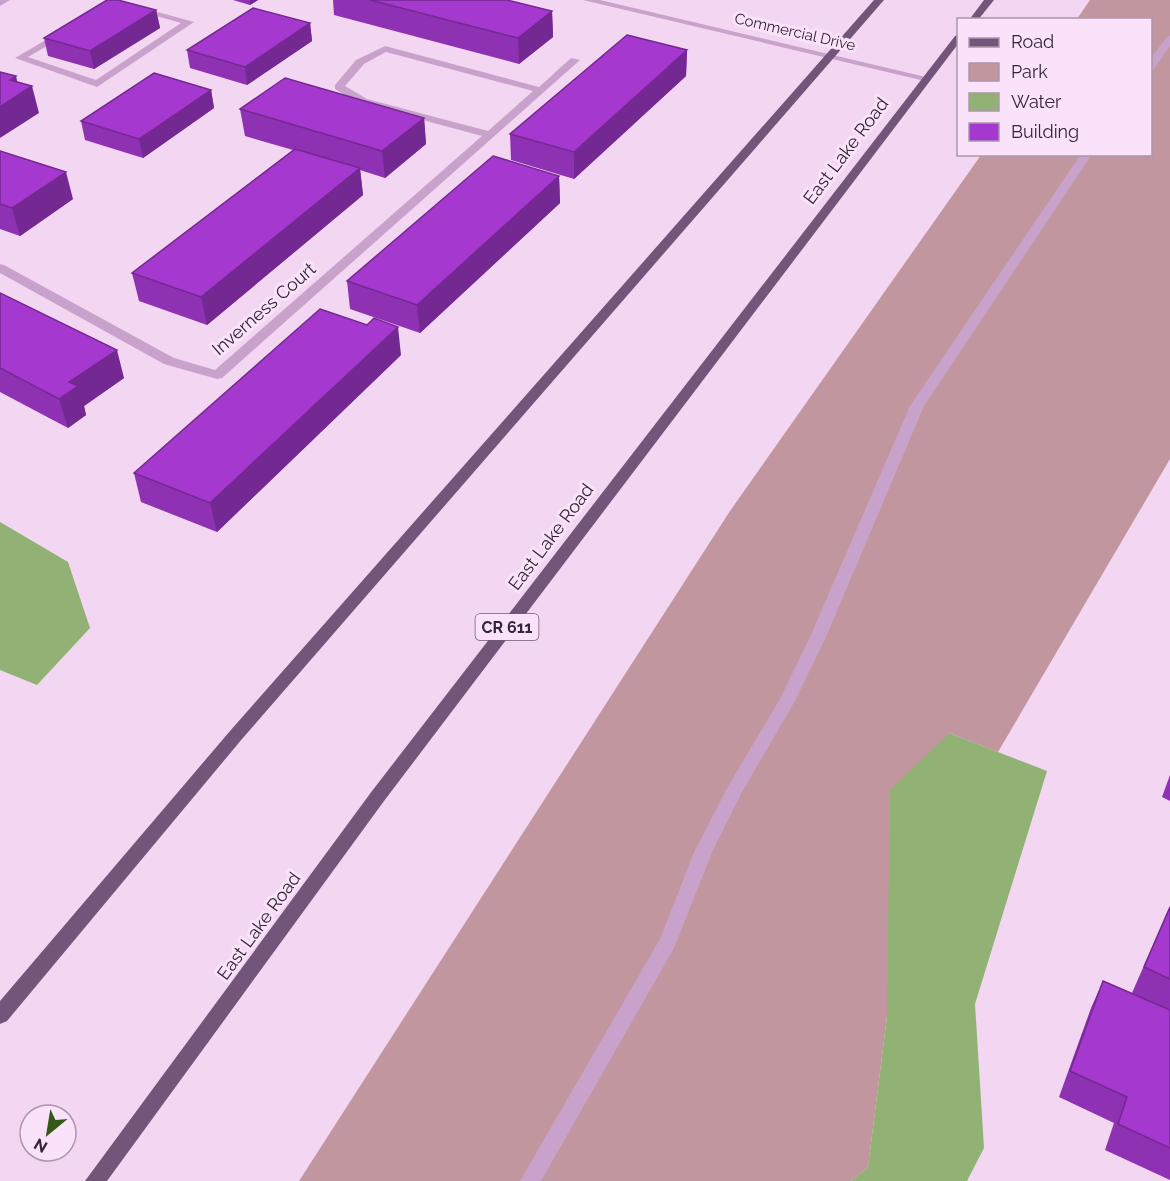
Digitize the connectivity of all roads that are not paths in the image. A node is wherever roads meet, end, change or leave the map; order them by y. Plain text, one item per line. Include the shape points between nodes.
1 (5, 0) edge
2 (588, 0) edge
3 (879, 0) edge
4 (989, 0) edge
5 (114, 1) edge
6 (0, 3) edge
7 (975, 18) edge
8 (957, 39) edge
9 (1170, 39) edge
10 (828, 55) junction
11 (575, 60) dead end
12 (1152, 64) edge
13 (925, 78) junction
14 (540, 90) junction
15 (489, 135) junction
16 (1086, 156) edge
17 (0, 268) edge
18 (0, 1015) edge
19 (95, 1181) edge
20 (530, 1181) edge

1 - 6 street
2 - 10 street, Commercial Drive
3 - 10 main road
4 - 7 main road
5 - 5 street via 189,22 97,84 20,58
8 - 13 main road, East Lake Road / CR 611
9 - 12 street
10 - 13 street, Commercial Drive
10 - 18 main road via 236,735
11 - 14 street, Inverness Court
13 - 19 main road, East Lake Road / CR 611 via 378,796
14 - 15 street, Inverness Court
14 - 15 street via 385,49 360,62 339,87 363,101
15 - 17 street, Inverness Court via 217,375 169,361
16 - 20 street via 917,406 813,648 704,850 668,942

